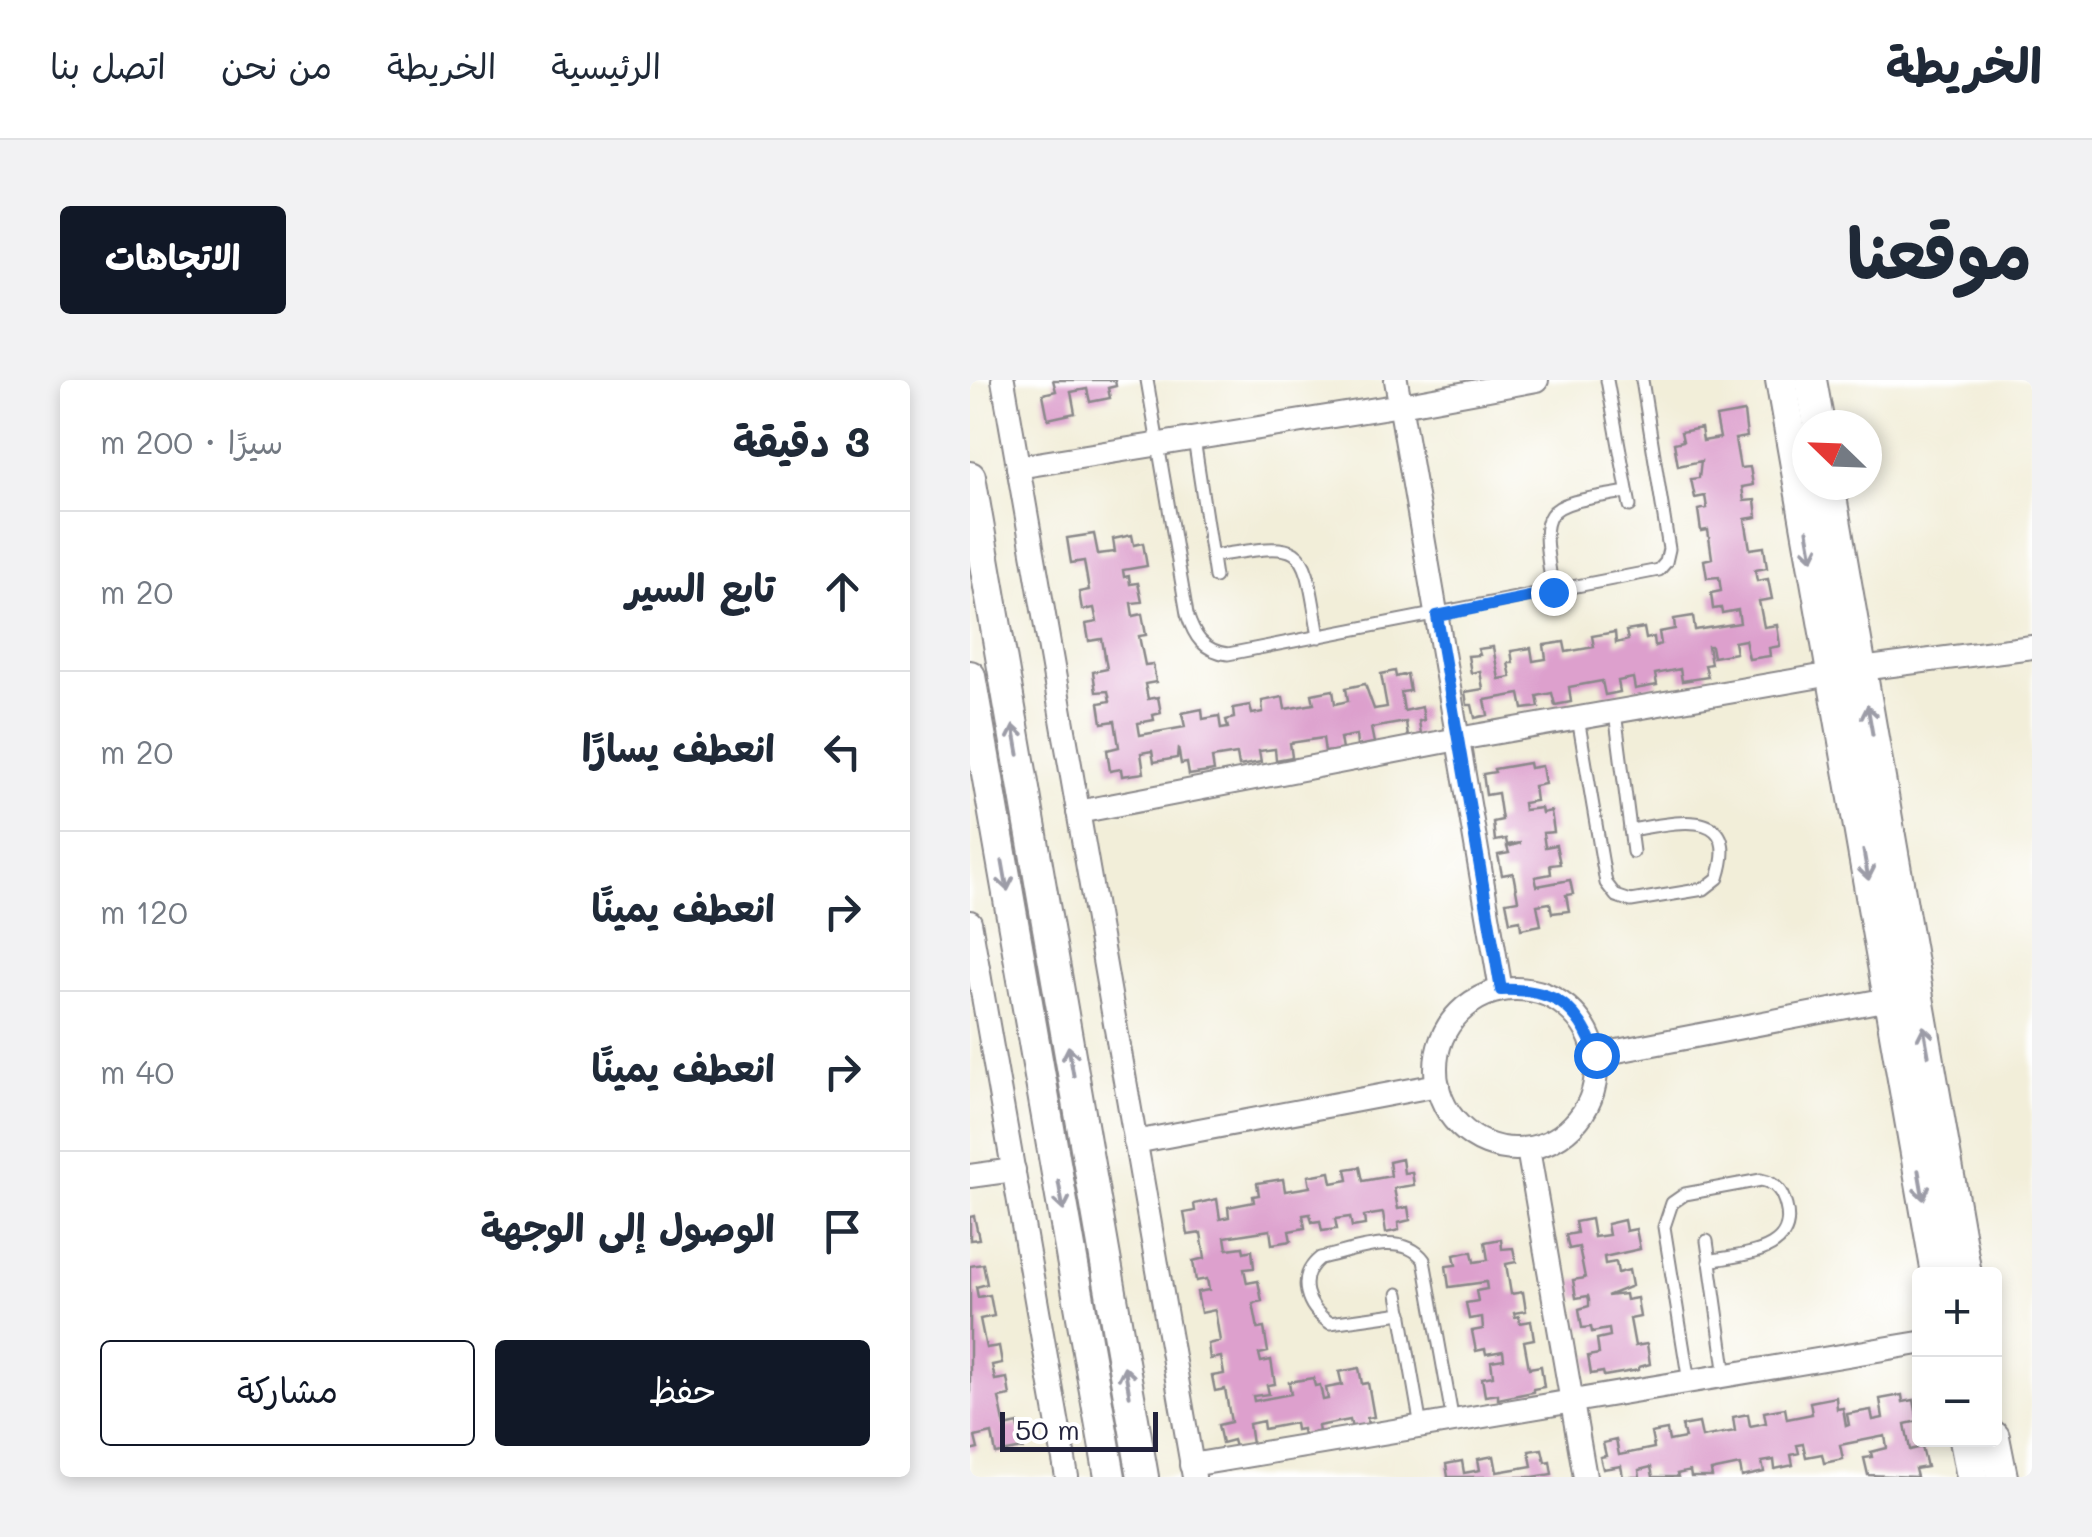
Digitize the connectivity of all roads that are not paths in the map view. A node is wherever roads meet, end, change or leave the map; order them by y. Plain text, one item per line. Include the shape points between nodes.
1 (1003, 380) edge
2 (1147, 380) edge
3 (1396, 380) edge
4 (1537, 380) edge
5 (1607, 380) edge
6 (1642, 380) edge
7 (1781, 380) edge
8 (1811, 380) edge
9 (1401, 406) junction
10 (1816, 410) edge
11 (1194, 439) junction
12 (1159, 444) junction
13 (1018, 467) junction
14 (970, 477) edge
15 (1627, 492) junction
16 (1830, 500) edge
17 (1630, 506) dead end
18 (1212, 556) junction
19 (1215, 578) dead end
20 (1553, 592) junction
21 (1437, 616) junction
22 (1318, 637) junction
23 (2032, 647) edge
24 (1847, 672) junction
25 (970, 676) edge
26 (1614, 712) junction
27 (1578, 718) junction
28 (1458, 739) junction
29 (1078, 812) junction
30 (1630, 830) junction
31 (1633, 852) dead end
32 (970, 922) edge
33 (1501, 990) junction
34 (1903, 996) junction
35 (1596, 1055) junction
36 (1438, 1085) junction
37 (1135, 1142) junction
38 (1528, 1149) junction
39 (1014, 1170) junction
40 (970, 1176) edge
41 (1707, 1241) dead end
42 (1709, 1260) junction
43 (1936, 1267) edge
44 (1964, 1267) edge
45 (1398, 1294) dead end
46 (1402, 1313) junction
47 (1912, 1343) edge
48 (1726, 1376) junction
49 (1690, 1382) junction
50 (1572, 1402) junction
51 (1453, 1422) junction
52 (1422, 1427) junction
53 (1967, 1447) edge
54 (1996, 1447) edge
55 (1192, 1471) edge
56 (1067, 1477) edge
57 (1110, 1477) edge
58 (1144, 1477) edge
59 (1585, 1477) edge
60 (1972, 1477) edge
61 (2002, 1477) edge

1 - 13 street
2 - 12 lane
3 - 9 street
4 - 9 street
5 - 15 lane
6 - 20 lane via 1666,562 1659,570
7 -> 24 street
8 - 10 street
9 - 11 street
9 - 21 street
11 - 12 street
11 - 18 lane
12 - 13 street
12 - 22 lane via 1187,614 1203,645 1228,654
13 - 29 street
58 -> 14 street
15 - 17 lane
15 - 20 lane via 1554,510 1544,536
16 - 24 street
18 - 19 lane
18 - 22 lane via 1270,547 1299,555
20 - 21 lane
21 - 22 lane
21 - 28 street
23 - 24 street
24 - 26 street
24 - 34 street
25 -> 57 street
26 - 27 street
26 - 30 lane
27 - 28 street
27 - 30 lane via 1606,883 1616,896 1632,901 1704,890 1718,878 1723,848 1703,822
28 - 29 street
28 - 33 street
29 - 37 street
30 - 31 lane
32 - 39 street
33 - 35 street via 1551,996 1572,1010
33 - 36 street via 1454,1018 1440,1042
34 - 35 street
34 -> 43 street
44 -> 34 street
35 - 38 street via 1596,1081 1581,1116 1552,1142
36 - 37 street
36 - 38 street via 1454,1121 1474,1139 1500,1149
37 - 55 street
38 - 50 street
39 - 40 street
39 - 56 street
41 - 42 lane
42 - 48 lane
42 - 49 lane via 1779,1242 1787,1231 1783,1192 1761,1180 1686,1194 1672,1203 1664,1227
45 - 46 lane
46 - 51 lane via 1330,1323 1308,1302 1310,1266 1320,1258 1394,1244 1416,1250 1424,1260
46 - 52 lane
47 - 48 street
48 - 49 street
49 - 50 street
50 - 51 street
50 - 59 street
51 - 52 street
52 - 55 street
53 - 60 street
54 - 61 street

